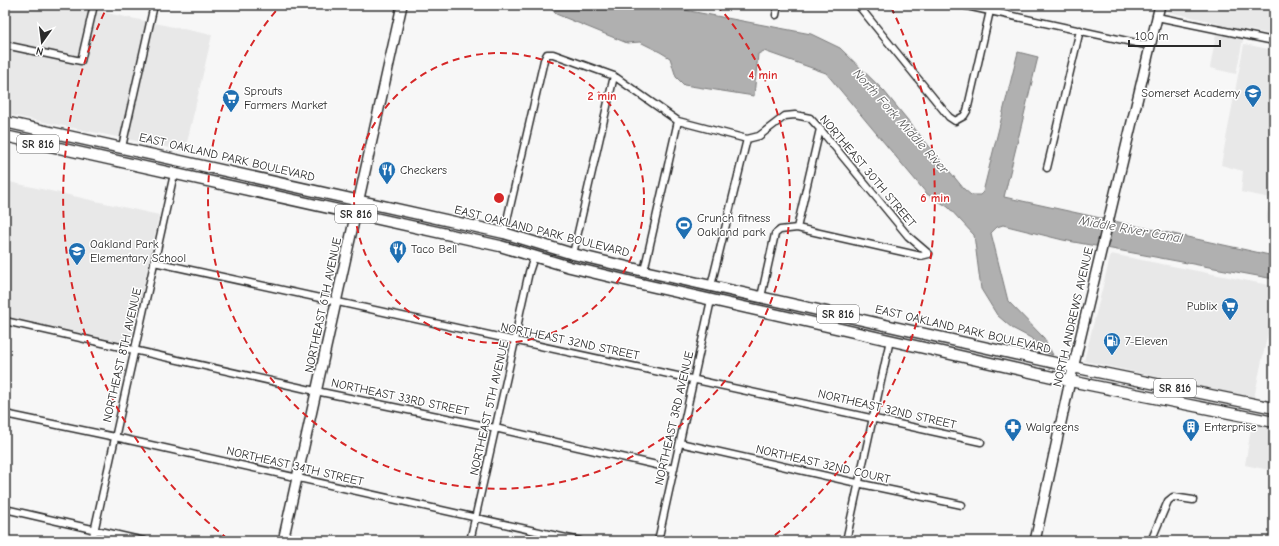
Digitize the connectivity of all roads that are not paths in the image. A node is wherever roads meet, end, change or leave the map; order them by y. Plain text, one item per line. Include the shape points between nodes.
1 (94, 5) edge
2 (154, 5) edge
3 (402, 5) edge
4 (778, 5) edge
5 (858, 5) edge
6 (962, 5) edge
7 (1160, 5) edge
8 (990, 11) junction
9 (776, 15) dead end
10 (1157, 17) junction
11 (1080, 30) junction
12 (1274, 41) edge
13 (5, 45) edge
14 (1150, 46) junction
15 (614, 76) junction
16 (678, 121) junction
17 (5, 122) edge
18 (5, 128) edge
19 (820, 129) junction
20 (64, 134) junction
21 (5, 136) edge
22 (747, 138) junction
23 (122, 147) junction
24 (157, 155) junction
25 (110, 159) junction
26 (142, 166) junction
27 (1046, 168) dead end
28 (174, 174) junction
29 (358, 200) junction
30 (355, 214) junction
31 (797, 228) junction
32 (504, 233) junction
33 (561, 250) junction
34 (573, 254) junction
35 (534, 257) junction
36 (154, 262) junction
37 (644, 271) junction
38 (626, 280) junction
39 (711, 286) junction
40 (732, 291) junction
41 (761, 297) junction
42 (711, 300) junction
43 (336, 301) junction
44 (852, 317) junction
45 (5, 321) edge
46 (836, 328) junction
47 (914, 331) junction
48 (890, 340) junction
49 (515, 341) junction
50 (134, 351) junction
51 (1073, 367) junction
52 (694, 378) junction
53 (1070, 381) junction
54 (316, 392) junction
55 (1274, 408) edge
56 (1274, 413) edge
57 (5, 414) edge
58 (1241, 416) junction
59 (872, 417) junction
60 (1274, 422) edge
61 (496, 428) junction
62 (115, 437) junction
63 (680, 442) junction
64 (981, 442) dead end
65 (674, 469) junction
66 (297, 478) junction
67 (858, 483) junction
68 (1193, 500) dead end
69 (962, 505) dead end
70 (5, 509) edge
71 (476, 517) junction
72 (95, 530) junction
73 (92, 541) edge
74 (144, 541) edge
75 (283, 541) edge
76 (470, 541) edge
77 (580, 541) edge
78 (658, 541) edge
79 (846, 541) edge
80 (1034, 541) edge
81 (1151, 541) edge

1 - 13 street via 81,61
2 - 23 street
3 - 29 main road, NORTHEAST 6TH AVENUE
4 - 9 street
5 - 8 street via 949,117 955,121 964,116 967,110
6 - 8 street
7 - 10 main road, NORTH ANDREWS AVENUE
8 - 11 street
10 - 12 street
10 - 14 main road, NORTH ANDREWS AVENUE
11 - 14 street
11 - 27 street
14 - 51 main road, NORTH ANDREWS AVENUE
15 - 16 street
15 - 32 street via 557,55 547,54
15 - 34 street
16 - 22 street
16 - 37 street
17 - 20 main road, EAST OAKLAND PARK BOULEVARD / SR 816
18 - 20 main road via 50,137
19 - 22 street, NORTHEAST 30TH STREET via 810,118 785,116 759,136
19 - 31 street
19 - 31 street, NORTHEAST 30TH STREET via 908,236 929,254 921,256
20 - 23 main road, EAST OAKLAND PARK BOULEVARD / SR 816
21 - 25 main road, EAST OAKLAND PARK BOULEVARD / SR 816
22 - 39 street
23 - 24 main road, EAST OAKLAND PARK BOULEVARD / SR 816
23 - 25 main road via 119,154
24 - 26 main road via 148,157
24 - 29 main road, EAST OAKLAND PARK BOULEVARD / SR 816
25 - 26 main road, EAST OAKLAND PARK BOULEVARD / SR 816
26 - 28 main road, EAST OAKLAND PARK BOULEVARD / SR 816
28 - 30 main road, EAST OAKLAND PARK BOULEVARD / SR 816
28 - 36 street, NORTHEAST 8TH AVENUE
29 - 30 main road, NORTHEAST 6TH AVENUE
29 - 32 main road, EAST OAKLAND PARK BOULEVARD / SR 816
30 - 35 main road, EAST OAKLAND PARK BOULEVARD / SR 816 via 500,246
30 - 43 main road, NORTHEAST 6TH AVENUE
31 - 41 street via 780,230 775,234
32 - 33 main road, EAST OAKLAND PARK BOULEVARD / SR 816
33 - 34 main road, EAST OAKLAND PARK BOULEVARD / SR 816
33 - 35 main road via 540,252
34 - 37 main road, EAST OAKLAND PARK BOULEVARD / SR 816
35 - 38 main road, EAST OAKLAND PARK BOULEVARD / SR 816
35 - 49 street, NORTHEAST 5TH AVENUE
36 - 43 street, NORTHEAST 32ND STREET
36 - 50 street, NORTHEAST 8TH AVENUE
37 - 38 main road via 636,278
37 - 39 main road, EAST OAKLAND PARK BOULEVARD / SR 816
38 - 42 main road, EAST OAKLAND PARK BOULEVARD / SR 816
39 - 40 main road, EAST OAKLAND PARK BOULEVARD / SR 816
40 - 41 main road, EAST OAKLAND PARK BOULEVARD / SR 816
40 - 42 main road via 718,293
41 - 44 main road, EAST OAKLAND PARK BOULEVARD / SR 816
42 - 46 main road, EAST OAKLAND PARK BOULEVARD / SR 816
42 - 52 street, NORTHEAST 3RD AVENUE
43 - 49 street, NORTHEAST 32ND STREET
43 - 54 main road, NORTHEAST 6TH AVENUE
44 - 46 main road via 846,325
44 - 47 main road, EAST OAKLAND PARK BOULEVARD / SR 816
45 - 50 street, NORTHEAST 33RD STREET
46 - 48 main road, EAST OAKLAND PARK BOULEVARD / SR 816
47 - 48 main road via 897,333
47 - 51 main road, EAST OAKLAND PARK BOULEVARD / SR 816
48 - 53 main road, EAST OAKLAND PARK BOULEVARD / SR 816
48 - 59 street
49 - 52 street, NORTHEAST 32ND STREET
49 - 61 street, NORTHEAST 5TH AVENUE
50 - 54 street, NORTHEAST 33RD STREET
50 - 62 street, NORTHEAST 8TH AVENUE
51 - 53 main road, NORTH ANDREWS AVENUE
51 - 55 main road, SR 816
52 - 59 street, NORTHEAST 32ND STREET
52 - 63 street, NORTHEAST 3RD AVENUE
53 - 58 main road, SR 816
53 - 80 main road, NORTH ANDREWS AVENUE
54 - 61 street, NORTHEAST 33RD STREET
54 - 66 main road, NORTHEAST 6TH AVENUE
56 - 58 main road via 1248,408
57 - 62 street, NORTHEAST 34TH STREET
58 - 60 main road, SR 816
59 - 64 street, NORTHEAST 32ND STREET
59 - 67 street
61 - 65 street, NORTHEAST 33RD STREET
61 - 71 street, NORTHEAST 5TH AVENUE
62 - 66 street, NORTHEAST 34TH STREET
62 - 72 street, NORTHEAST 8TH AVENUE
63 - 65 street, NORTHEAST 3RD AVENUE
63 - 67 street, NORTHEAST 32ND COURT
65 - 78 street, NORTHEAST 3RD AVENUE
66 - 71 street, NORTHEAST 34TH STREET
66 - 75 main road, NORTHEAST 6TH AVENUE
67 - 69 street, NORTHEAST 32ND COURT
67 - 79 street
68 - 81 street via 1173,497 1168,501
70 - 72 street
71 - 76 street, NORTHEAST 5TH AVENUE
71 - 77 street, NORTHEAST 34TH STREET
72 - 73 street, NORTHEAST 8TH AVENUE
72 - 74 street

